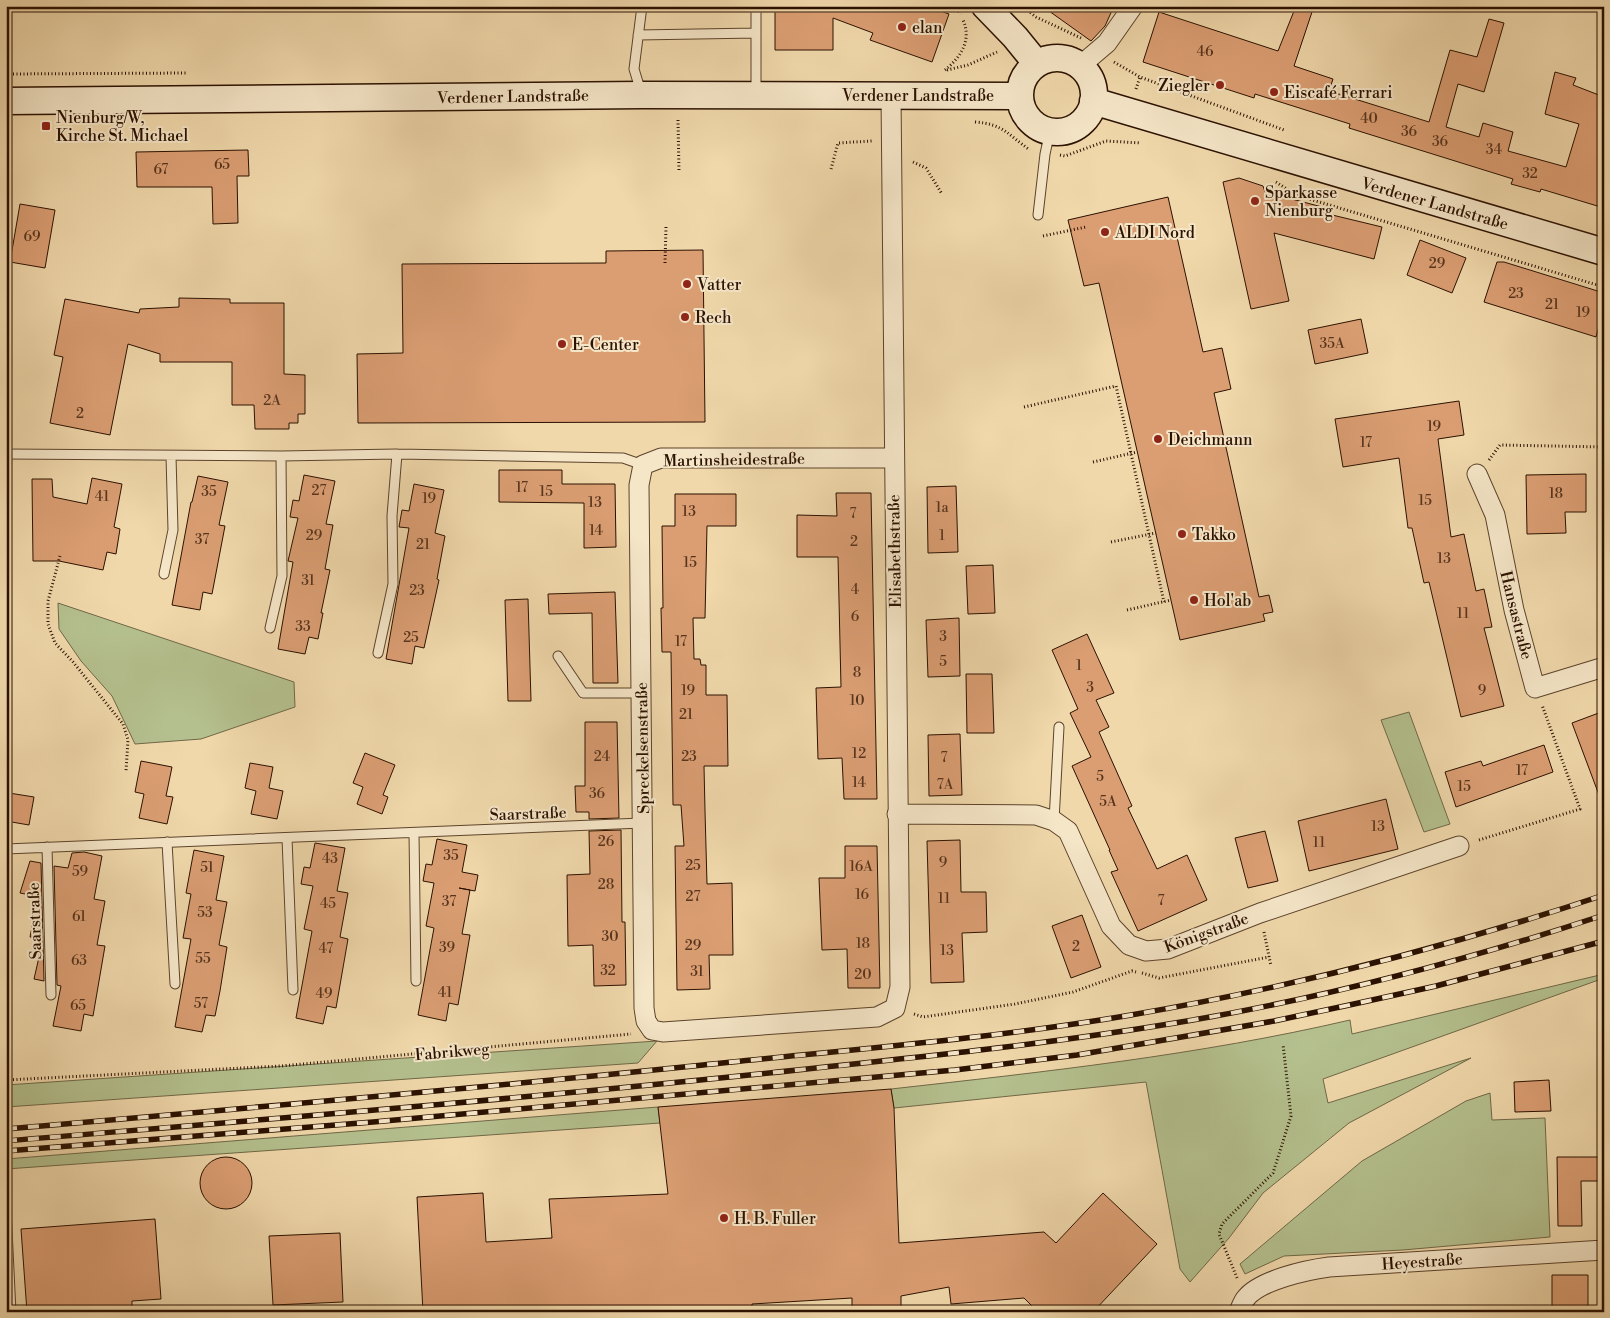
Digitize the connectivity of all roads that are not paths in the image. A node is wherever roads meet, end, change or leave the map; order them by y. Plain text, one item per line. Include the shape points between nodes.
1 (642, 6) edge
2 (756, 6) edge
3 (1133, 6) edge
4 (987, 7) edge
5 (756, 33) junction
6 (638, 35) junction
7 (1089, 58) junction
8 (1037, 64) junction
9 (756, 94) junction
10 (642, 95) junction
11 (891, 95) junction
12 (1020, 96) junction
13 (6, 101) edge
14 (1093, 101) junction
15 (1050, 131) junction
16 (1038, 215) dead end
17 (1604, 252) edge
18 (6, 454) edge
19 (397, 454) junction
20 (171, 456) junction
21 (281, 456) junction
22 (893, 458) junction
23 (642, 465) junction
24 (1477, 474) road end
25 (164, 574) dead end
26 (270, 628) dead end
27 (378, 653) dead end
28 (558, 656) dead end
29 (1604, 667) edge
30 (641, 693) junction
31 (1059, 727) dead end
32 (898, 814) junction
33 (1054, 821) junction
34 (642, 823) junction
35 (414, 832) junction
36 (287, 838) junction
37 (167, 842) junction
38 (7, 846) edge
39 (1459, 846) road end
40 (47, 847) junction
41 (416, 981) dead end
42 (175, 984) dead end
43 (293, 990) dead end
44 (51, 995) dead end
45 (652, 1030) joint
46 (6, 1208) edge
47 (1604, 1250) edge
48 (8, 1271) edge
49 (1242, 1304) edge
50 (11, 1312) edge

1 - 6 lane
2 - 5 lane
3 - 7 street via 1107,43
4 - 8 main road
5 - 6 lane
5 - 9 lane
6 - 10 lane via 634,69
7 - 8 main road via 1059,58
7 - 14 main road
8 - 12 main road via 1024,78
9 - 10 main road, Verdener Landstraße
9 - 11 main road, Verdener Landstraße
10 - 13 main road, Verdener Landstraße
11 - 12 main road, Verdener Landstraße
11 - 22 street, Elisabethstraße via 895,322
12 - 15 main road via 1026,115 1040,128
14 - 15 main road via 1078,125 1062,132
14 - 17 main road, Verdener Landstraße
15 - 16 lane
18 - 20 lane, Martinsheidestraße
19 - 21 lane, Martinsheidestraße
19 - 23 lane, Martinsheidestraße via 623,458
19 - 27 lane via 392,516 393,584
20 - 21 lane, Martinsheidestraße
20 - 25 lane via 173,530
21 - 26 lane via 282,576
22 - 23 street, Martinsheidestraße via 661,458
22 - 32 street, Elisabethstraße
23 - 30 street, Spreckelsenstraße via 639,485
24 - 29 street, Hansastraße via 1495,515 1514,610 1536,688
28 - 30 lane via 583,693
30 - 34 street, Spreckelsenstraße
31 - 33 lane
32 - 33 street, Königstraße via 1036,814
32 - 45 street, Elisabethstraße via 900,987 895,1008 877,1017 663,1032
33 - 39 street, Königstraße via 1068,831 1111,926 1129,945 1146,951 1168,949 1260,913
34 - 35 lane, Saarstraße
34 - 45 street, Spreckelsenstraße via 644,1008 646,1021
35 - 36 lane, Saarstraße
35 - 41 lane
36 - 37 lane, Saarstraße
36 - 43 lane
37 - 40 lane, Saarstraße
37 - 42 lane
38 - 40 lane, Saarstraße
40 - 44 lane, Saarstraße
46 - 48 lane
47 - 49 street, Heyestraße via 1329,1266 1270,1282
48 - 50 lane

